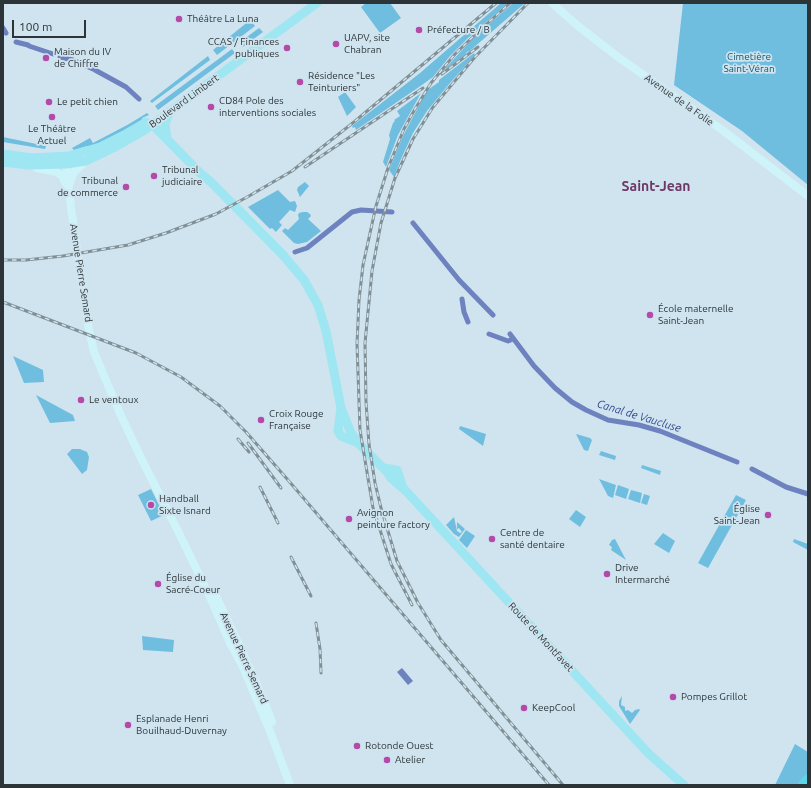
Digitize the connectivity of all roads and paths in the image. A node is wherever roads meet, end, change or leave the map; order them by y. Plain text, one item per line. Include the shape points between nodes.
1 (307, 3) edge
2 (317, 3) edge
3 (552, 3) edge
4 (169, 109) junction
5 (149, 123) junction
6 (137, 135) junction
7 (167, 139) junction
8 (3, 154) edge
9 (65, 161) junction
10 (86, 161) junction
11 (3, 162) edge
12 (29, 165) junction
13 (68, 188) junction
14 (808, 196) edge
15 (109, 385) junction
16 (808, 779) edge
17 (290, 785) edge
18 (295, 785) edge
19 (684, 785) edge
20 (803, 785) edge

1 - 4 main road, Boulevard Limbert
2 - 4 main road, Boulevard Limbert
3 - 14 main road, Avenue de la Folie via 618,57 725,132
4 - 5 main road
4 - 7 main road via 165,124
5 - 6 main road, Boulevard Limbert
5 - 7 main road
5 - 9 main road, Boulevard Limbert
6 - 7 main road via 154,134
6 - 10 main road, Boulevard Limbert
7 - 19 main road, Route de Montfavet via 293,267 314,297 326,331 341,408 343,423 338,426 341,436 349,436 391,473 621,724 656,761
8 - 9 main road
9 - 10 main road, Boulevard Limbert
9 - 12 main road
9 - 13 main road, Avenue Pierre Semard
10 - 13 main road via 74,172
11 - 12 main road
12 - 13 main road via 57,172
13 - 15 main road, Avenue Pierre Semard via 89,330 94,352
15 - 17 main road, Avenue Pierre Semard via 142,460 242,665
15 - 18 main road, Avenue Pierre Semard via 121,404 242,651 266,704
16 - 20 highway

